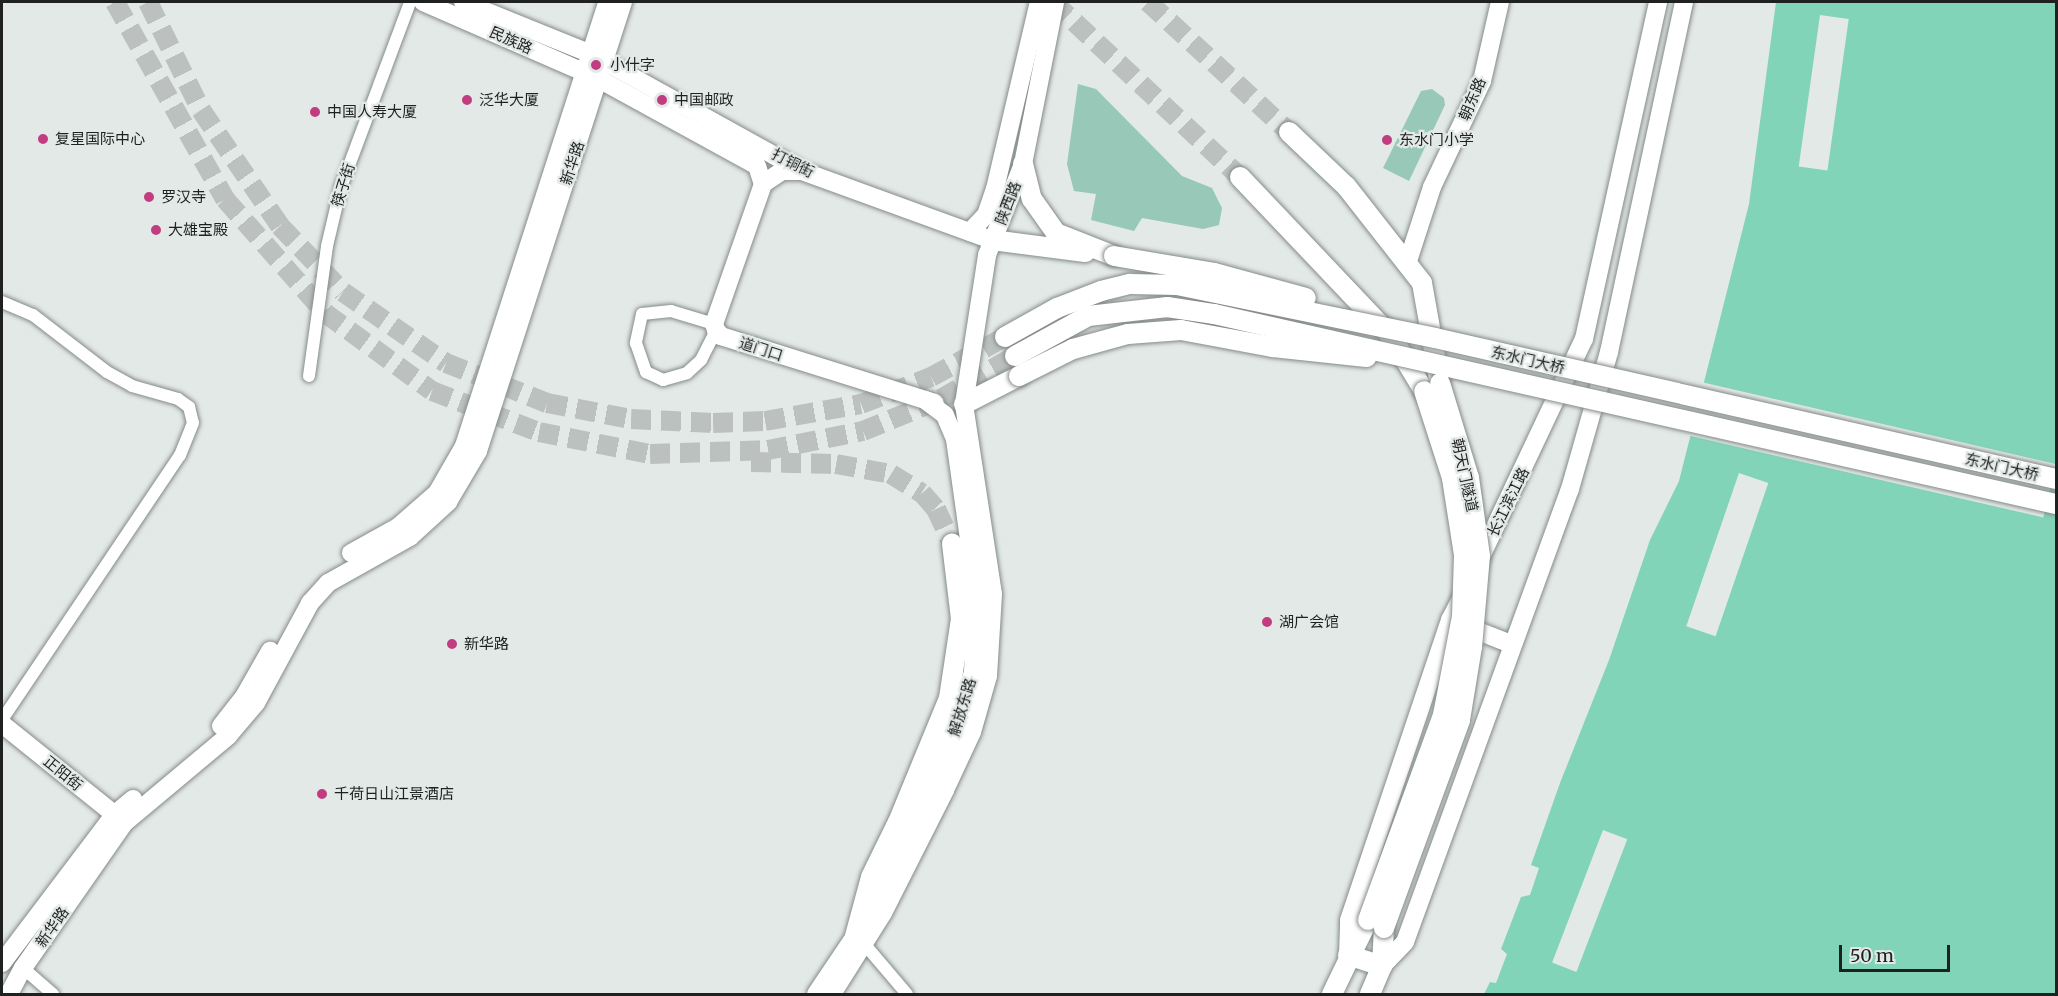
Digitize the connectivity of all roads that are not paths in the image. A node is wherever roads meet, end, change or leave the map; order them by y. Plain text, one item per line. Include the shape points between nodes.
1 (410, 2) edge
2 (423, 2) edge
3 (464, 2) edge
4 (607, 2) edge
5 (624, 2) edge
6 (1039, 2) edge
7 (1055, 2) edge
8 (1500, 2) edge
9 (1658, 2) edge
10 (1684, 2) edge
11 (598, 57) junction
12 (592, 76) junction
13 (1289, 132) tunnel mouth
14 (1023, 164) junction
15 (802, 171) junction
16 (1240, 177) tunnel mouth
17 (763, 184) junction
18 (970, 232) junction
19 (992, 240) junction
20 (1060, 242) junction
21 (1408, 261) junction
22 (2, 302) edge
23 (715, 327) junction
24 (1005, 337) tunnel mouth
25 (1435, 338) junction
26 (1015, 356) tunnel mouth
27 (1431, 360) junction
28 (309, 376) dead end
29 (1432, 387) junction
30 (925, 400) junction
31 (964, 404) junction
32 (2056, 479) edge
33 (2056, 504) edge
34 (951, 544) tunnel mouth
35 (1450, 620) junction
36 (1511, 644) junction
37 (2, 722) edge
38 (119, 819) junction
39 (1376, 924) junction
40 (860, 939) junction
41 (1348, 955) junction
42 (2, 963) edge
43 (1382, 966) junction
44 (23, 968) junction
45 (9, 994) edge
46 (53, 994) edge
47 (816, 994) edge
48 (832, 994) edge
49 (908, 994) edge
50 (1332, 994) edge
51 (1370, 994) edge

1 - 28 street, 筷子街 via 341,187 327,246
2 - 12 main road, 民族路
3 - 11 main road, 民族路
4 - 11 main road, 新华路
5 - 11 main road, 新华路
6 - 18 main road, 陕西路 via 995,189 986,215
7 - 14 main road, 陕西路
8 - 21 main road, 朝东路 via 1482,81 1432,187
9 - 35 main road, 长江滨江路 via 1584,339
10 - 36 main road via 1609,352 1570,489
11 - 12 main road, 新华路
11 - 15 main road, 打铜街
12 - 17 main road, 打铜街 via 757,166
12 - 38 main road, 新华路 via 478,451 448,502 410,537 328,583 310,603 256,703 228,736
13 - 21 main road, 朝天门隧道 via 1346,186
14 - 19 main road, 陕西路
14 - 20 main road via 1032,199
15 - 17 main road via 782,171
15 - 18 main road, 打铜街
16 - 29 main road, 朝天门隧道 via 1391,336
17 - 23 main road
18 - 19 main road, 打铜街
19 - 20 main road
19 - 31 main road, 陕西路
20 - 25 main road, bridge via 1114,256 1214,273
21 - 29 main road, 朝天门隧道 via 1422,283 1428,309
22 - 37 street via 33,315 132,387 178,399 189,407 193,423 180,455
23 - 23 street via 701,360 687,373 663,380 646,372 636,343 642,314 671,311
23 - 30 main road, 道门口 via 721,336
24 - 25 main road, 东水门大桥, bridge via 1057,308 1130,284 1177,285 1221,292
25 - 32 main road, 东水门大桥, bridge
26 - 27 main road, 东水门大桥, bridge via 1088,316 1167,308
27 - 31 main road, bridge via 1318,354 1180,330 1128,334 1073,349
27 - 33 main road, 东水门大桥, bridge
29 - 39 main road, 朝天门隧道, bridge via 1469,478 1480,556 1472,647 1460,720
30 - 31 main road, 道门口
30 - 40 main road, 解放东路 via 945,415 953,430 974,564 977,647 957,728
31 - 40 main road, 解放东路 via 993,594 988,676 960,759
34 - 40 main road via 961,620 949,698 903,812 871,877
35 - 36 main road
35 - 41 main road, 长江滨江路 via 1349,920
36 - 43 main road via 1405,942
37 - 38 main road, 正阳街
38 - 42 main road, 新华路
38 - 44 main road, 新华路
39 - 41 main road, 朝天门隧道
39 - 43 main road, 朝天门隧道
40 - 47 main road, 解放东路
40 - 48 main road, 解放东路
40 - 49 street
41 - 43 main road
41 - 50 main road, 长江滨江路
43 - 51 main road
44 - 45 main road, 新华路
44 - 46 street

